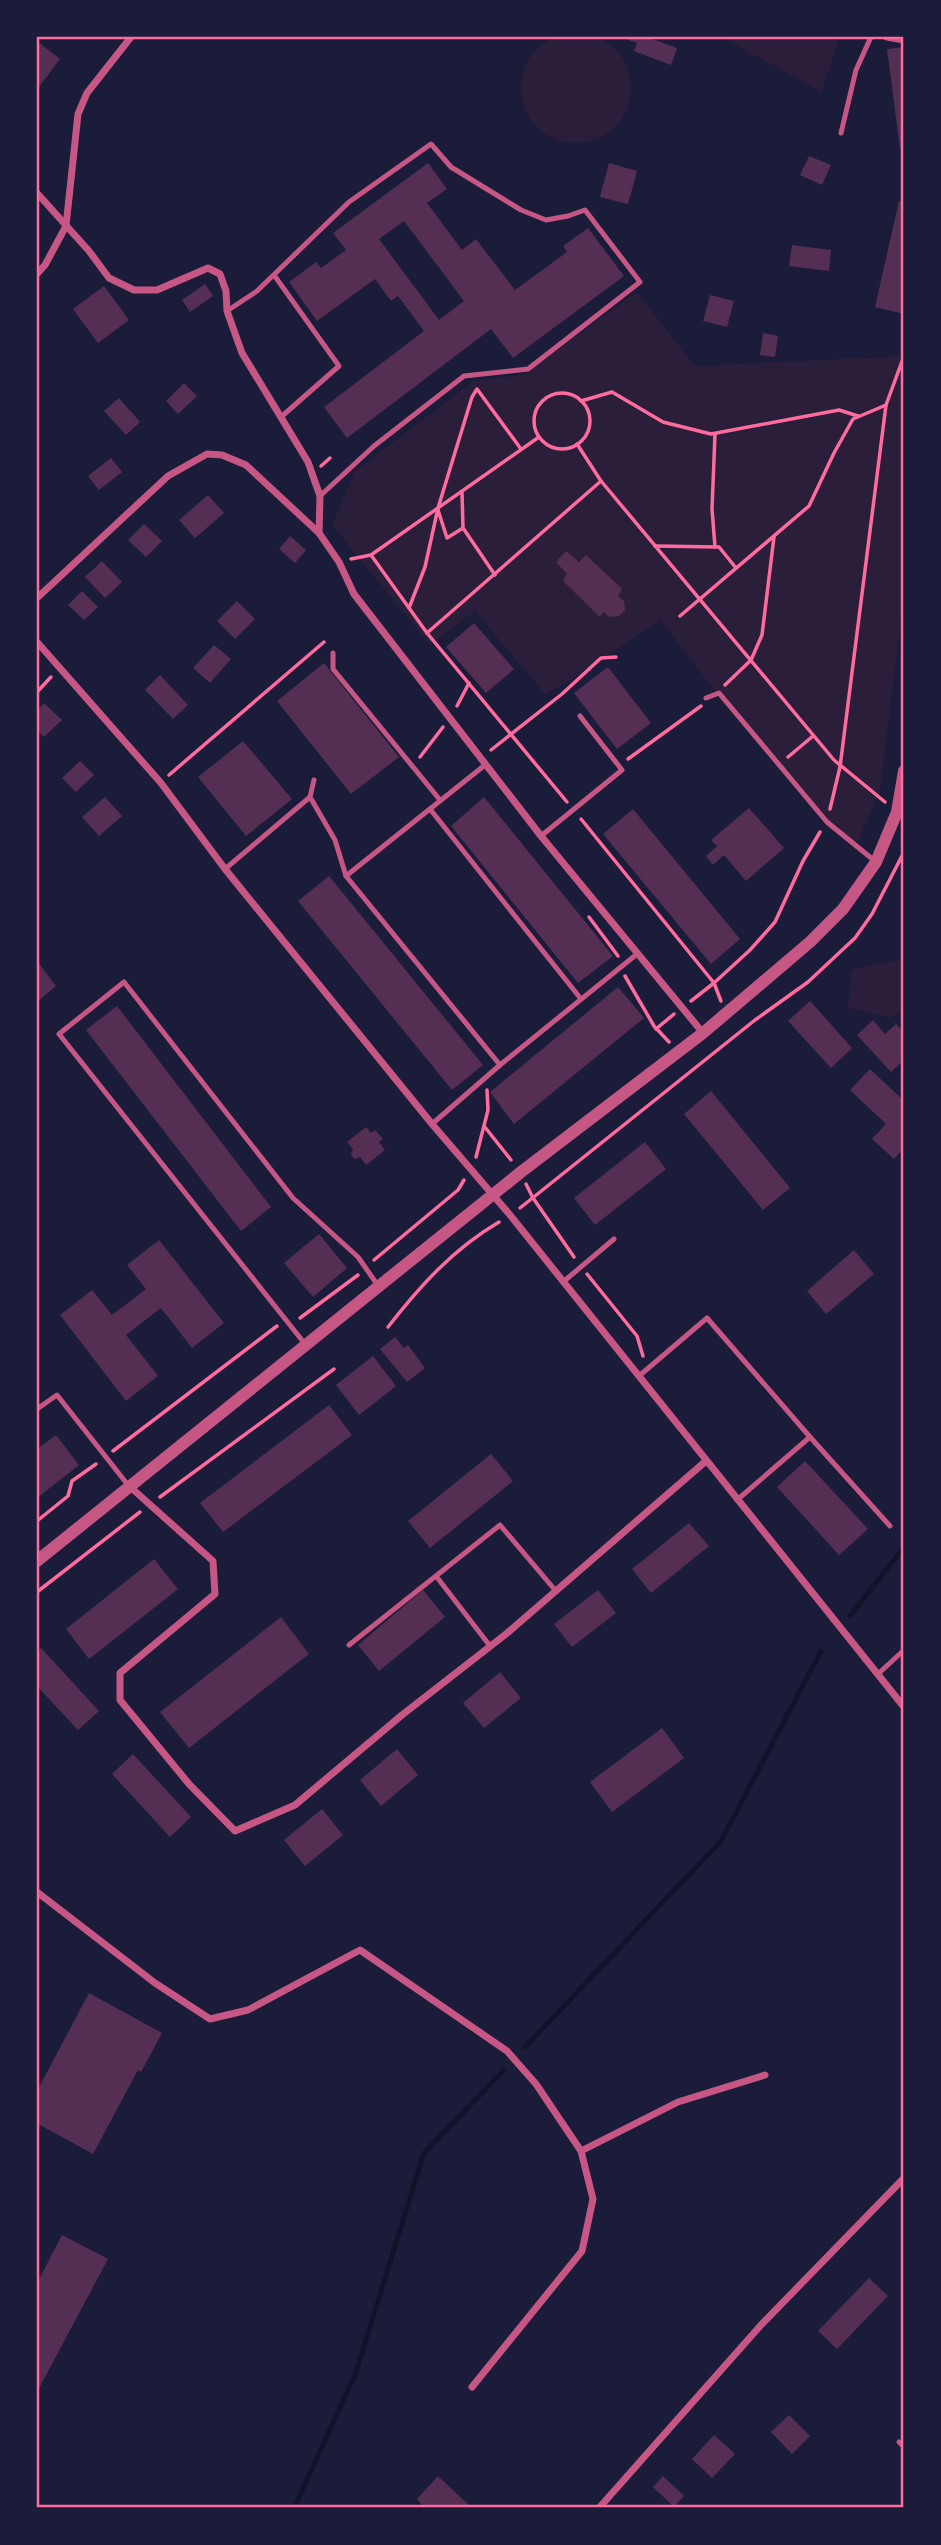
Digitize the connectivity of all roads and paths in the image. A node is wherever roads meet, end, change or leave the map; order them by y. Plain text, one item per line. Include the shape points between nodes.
1 (131, 37) edge
2 (871, 37) edge
3 (887, 37) edge
4 (904, 40) edge
5 (841, 133) dead end
6 (37, 193) edge
7 (66, 226) junction
8 (37, 274) edge
9 (274, 275) junction
10 (227, 310) junction
11 (904, 356) edge
12 (581, 401) junction
13 (886, 405) junction
14 (860, 416) junction
15 (281, 417) junction
16 (715, 434) junction
17 (539, 437) junction
18 (577, 444) junction
19 (521, 449) junction
20 (601, 481) junction
21 (461, 491) junction
22 (320, 496) junction
23 (438, 508) junction
24 (463, 528) junction
25 (319, 533) junction
26 (774, 537) junction
27 (655, 546) junction
28 (715, 547) junction
29 (371, 555) junction
30 (339, 562) junction
31 (736, 568) junction
32 (495, 575) junction
33 (37, 598) edge
34 (699, 598) junction
35 (408, 608) junction
36 (680, 616) dead end
37 (428, 633) junction
38 (37, 642) edge
39 (324, 642) dead end
40 (333, 653) dead end
41 (616, 657) dead end
42 (751, 660) junction
43 (60, 667) junction
44 (469, 683) junction
45 (37, 692) edge
46 (719, 693) junction
47 (706, 698) dead end
48 (580, 716) dead end
49 (450, 718) junction
50 (510, 735) junction
51 (813, 736) junction
52 (482, 762) junction
53 (779, 765) junction
54 (619, 766) junction
55 (840, 767) junction
56 (414, 768) junction
57 (904, 771) edge
58 (314, 780) dead end
59 (161, 783) junction
60 (310, 796) junction
61 (440, 800) junction
62 (574, 807) junction
63 (430, 809) junction
64 (897, 812) junction
65 (827, 821) junction
66 (541, 836) junction
67 (904, 852) edge
68 (876, 862) junction
69 (225, 869) junction
70 (346, 876) junction
71 (637, 954) junction
72 (621, 968) junction
73 (714, 983) junction
74 (581, 999) junction
75 (681, 1008) junction
76 (656, 1028) junction
77 (703, 1033) junction
78 (678, 1053) junction
79 (500, 1065) junction
80 (691, 1072) junction
81 (486, 1077) junction
82 (432, 1125) junction
83 (470, 1170) junction
84 (492, 1195) junction
85 (533, 1198) junction
86 (510, 1215) junction
87 (614, 1238) dead end
88 (580, 1266) junction
89 (366, 1268) junction
90 (562, 1282) junction
91 (379, 1287) junction
92 (285, 1319) junction
93 (388, 1327) dead end
94 (305, 1344) junction
95 (334, 1369) dead end
96 (648, 1369) junction
97 (639, 1376) junction
98 (37, 1409) edge
99 (810, 1437) junction
100 (106, 1456) junction
101 (706, 1461) junction
102 (128, 1485) junction
103 (737, 1500) junction
104 (150, 1504) junction
105 (37, 1521) edge
106 (890, 1526) dead end
107 (37, 1560) edge
108 (436, 1576) junction
109 (555, 1590) junction
110 (37, 1592) edge
111 (349, 1645) dead end
112 (490, 1646) junction
113 (904, 1650) edge
114 (878, 1674) junction
115 (904, 1707) edge
116 (37, 1892) edge
117 (765, 2075) dead end
118 (581, 2151) junction
119 (904, 2178) edge
120 (472, 2387) dead end
121 (899, 2442) dead end
122 (904, 2447) edge
123 (599, 2508) edge

1 - 7 street via 87,93 78,114
2 - 5 lane via 856,70
3 - 4 street
6 - 7 street
7 - 8 street
7 - 10 street via 109,278 134,290 156,290 208,268 220,274
9 - 10 lane
9 - 15 lane via 339,366
9 - 22 lane via 349,202 431,144 451,167 521,210 546,220 585,210 640,282 528,369 464,376 374,446
10 - 15 street via 242,353
11 - 13 path
12 - 16 path via 612,393 663,422
12 - 17 path via 556,394 540,403 534,420
12 - 18 path via 589,424
13 - 14 path
13 - 55 path
14 - 16 path via 839,410
14 - 26 path via 853,419 809,506
15 - 22 street
16 - 28 path
17 - 18 path via 552,447
17 - 19 path
18 - 20 path
19 - 21 path
19 - 23 path via 477,389
20 - 27 path
20 - 32 path
21 - 23 path
21 - 24 path
22 - 25 street
23 - 24 path via 447,538
23 - 29 path
23 - 35 path via 425,567
24 - 32 path
25 - 30 street
25 - 33 street via 246,465 207,454 168,476
26 - 31 path
26 - 42 path via 762,635
27 - 28 path
27 - 34 path
28 - 31 path
29 - 30 path
29 - 35 path
30 - 49 street via 354,594
31 - 34 path
32 - 37 path
34 - 36 path
34 - 42 path
35 - 37 path
37 - 44 path
38 - 43 street
39 - 59 path
40 - 56 lane via 333,669
41 - 50 path via 601,658
42 - 46 path
42 - 51 path
43 - 45 path
43 - 59 street
44 - 49 path
44 - 50 path
46 - 47 lane
46 - 53 lane
46 - 54 path
48 - 54 lane
49 - 52 street
49 - 56 path
50 - 52 path
50 - 62 path
51 - 53 path
51 - 55 path
52 - 61 lane
52 - 66 street
53 - 65 lane
54 - 62 lane via 622,770
55 - 64 path
55 - 65 path
56 - 61 lane
57 - 64 street
58 - 60 lane
59 - 69 street
60 - 69 lane
60 - 70 lane via 335,840
61 - 63 lane
62 - 66 lane
62 - 73 path
63 - 70 lane
63 - 74 lane
64 - 68 street
65 - 68 lane
65 - 73 path via 775,922
66 - 71 street
67 - 80 path via 855,938 808,982
68 - 77 street via 835,917
69 - 82 street
70 - 79 lane
71 - 72 lane
71 - 75 street
72 - 74 lane
72 - 76 path
73 - 75 path
74 - 79 lane
75 - 76 path
75 - 77 street
76 - 78 path
77 - 78 street
78 - 80 path
78 - 84 street
79 - 81 lane
80 - 85 path
81 - 82 lane
81 - 83 path via 488,1110
82 - 83 street
83 - 84 street
83 - 89 path via 458,1190
84 - 86 street
84 - 91 street
85 - 86 path
85 - 88 path
86 - 90 street
86 - 93 path via 440,1266
87 - 88 lane
88 - 90 lane
88 - 96 path via 637,1336
89 - 91 lane
89 - 92 path via 303,1317
89 - 92 lane via 293,1198 124,982 59,1034
90 - 97 street
91 - 94 street
92 - 94 lane
92 - 100 path
94 - 102 street
95 - 104 path
96 - 97 lane
96 - 99 lane via 707,1318
97 - 101 street
98 - 100 lane via 57,1395
99 - 103 lane
99 - 106 lane
100 - 102 lane
100 - 105 path via 72,1481 68,1496
101 - 103 street
101 - 109 street
102 - 104 street
102 - 107 street
103 - 114 street
104 - 110 path
104 - 112 street via 213,1561 215,1594 120,1672 120,1700 189,1784 235,1830 295,1805
108 - 109 lane via 500,1525
108 - 111 lane
108 - 112 lane
109 - 112 street
113 - 114 lane
114 - 115 street
116 - 118 street via 155,1983 210,2019 248,2010 360,1950 507,2051 536,2084
117 - 118 street via 677,2102
118 - 120 street via 593,2199 582,2251
119 - 123 street via 761,2325
121 - 122 lane

